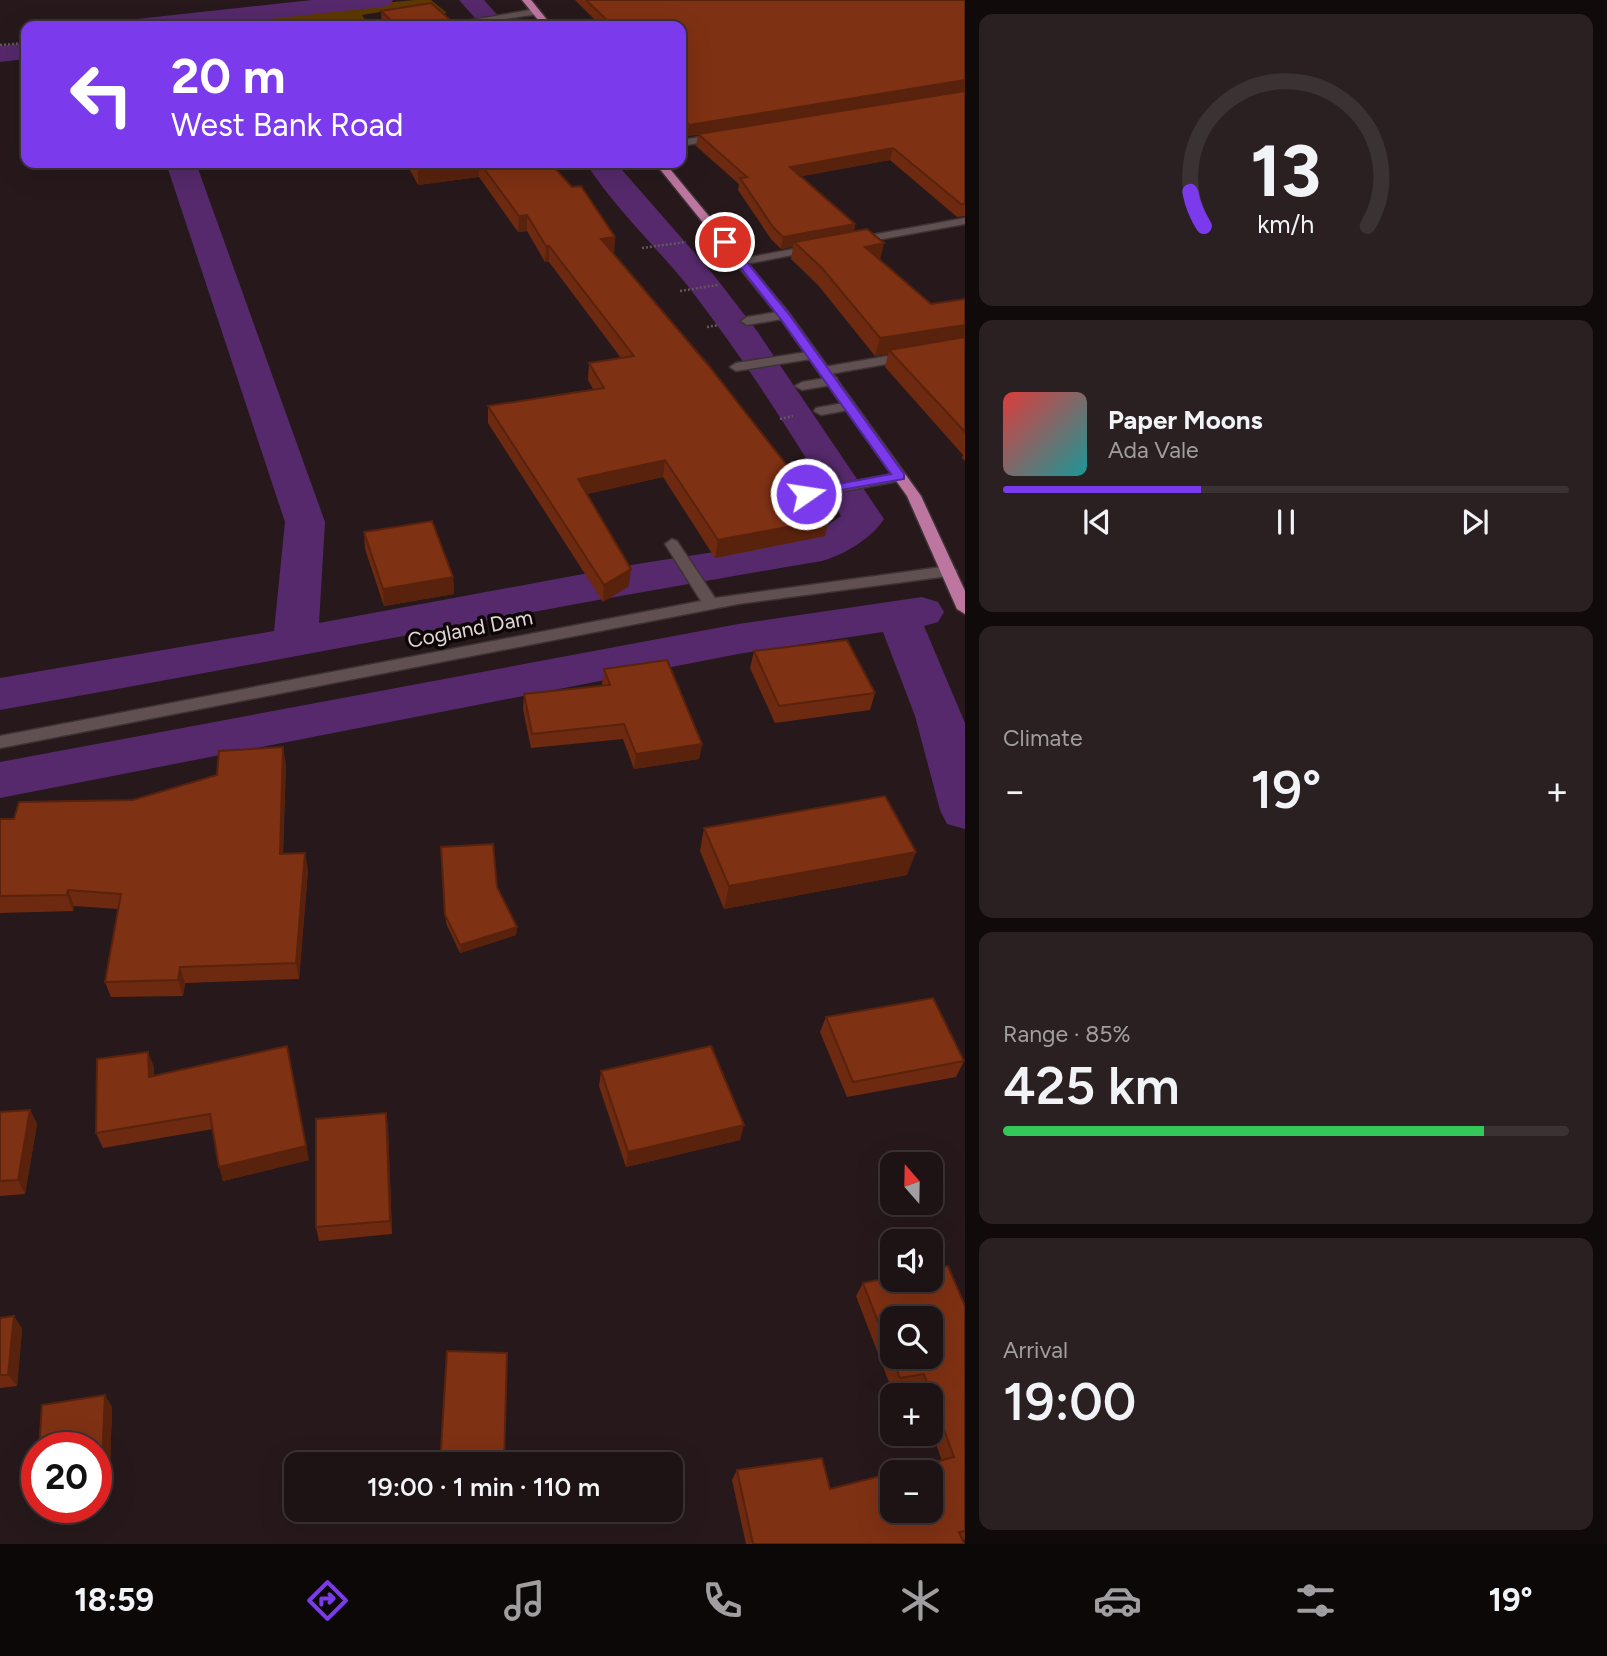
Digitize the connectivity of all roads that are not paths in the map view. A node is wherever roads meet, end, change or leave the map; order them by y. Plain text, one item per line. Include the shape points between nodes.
1 (526, 0) edge
2 (536, 12) junction
3 (475, 21) edge
4 (544, 21) edge
5 (735, 134) edge
6 (686, 143) edge
7 (664, 168) edge
8 (965, 221) edge
9 (846, 243) edge
10 (833, 245) edge
11 (741, 262) junction
12 (784, 315) junction
13 (747, 321) dead end
14 (926, 354) edge
15 (813, 355) junction
16 (736, 367) dead end
17 (828, 376) junction
18 (802, 386) dead end
19 (849, 406) junction
20 (821, 411) dead end
21 (900, 477) junction
22 (806, 494) edge
23 (672, 544) dead end
24 (949, 571) junction
25 (711, 604) junction
26 (965, 609) edge
27 (0, 742) edge

1 - 2 main road
2 - 3 street
2 - 4 main road
5 - 6 street
7 - 11 main road
8 - 9 street
10 - 11 street
11 - 12 main road
12 - 13 street
12 - 15 main road
14 - 17 street
15 - 16 street
15 - 17 main road
17 - 18 street
17 - 19 main road
19 - 20 street
19 - 21 main road
21 - 22 street
21 - 24 main road via 914,496
23 - 25 street
24 - 25 street, Cogland Dam
24 - 26 main road
25 - 27 street, Cogland Dam

